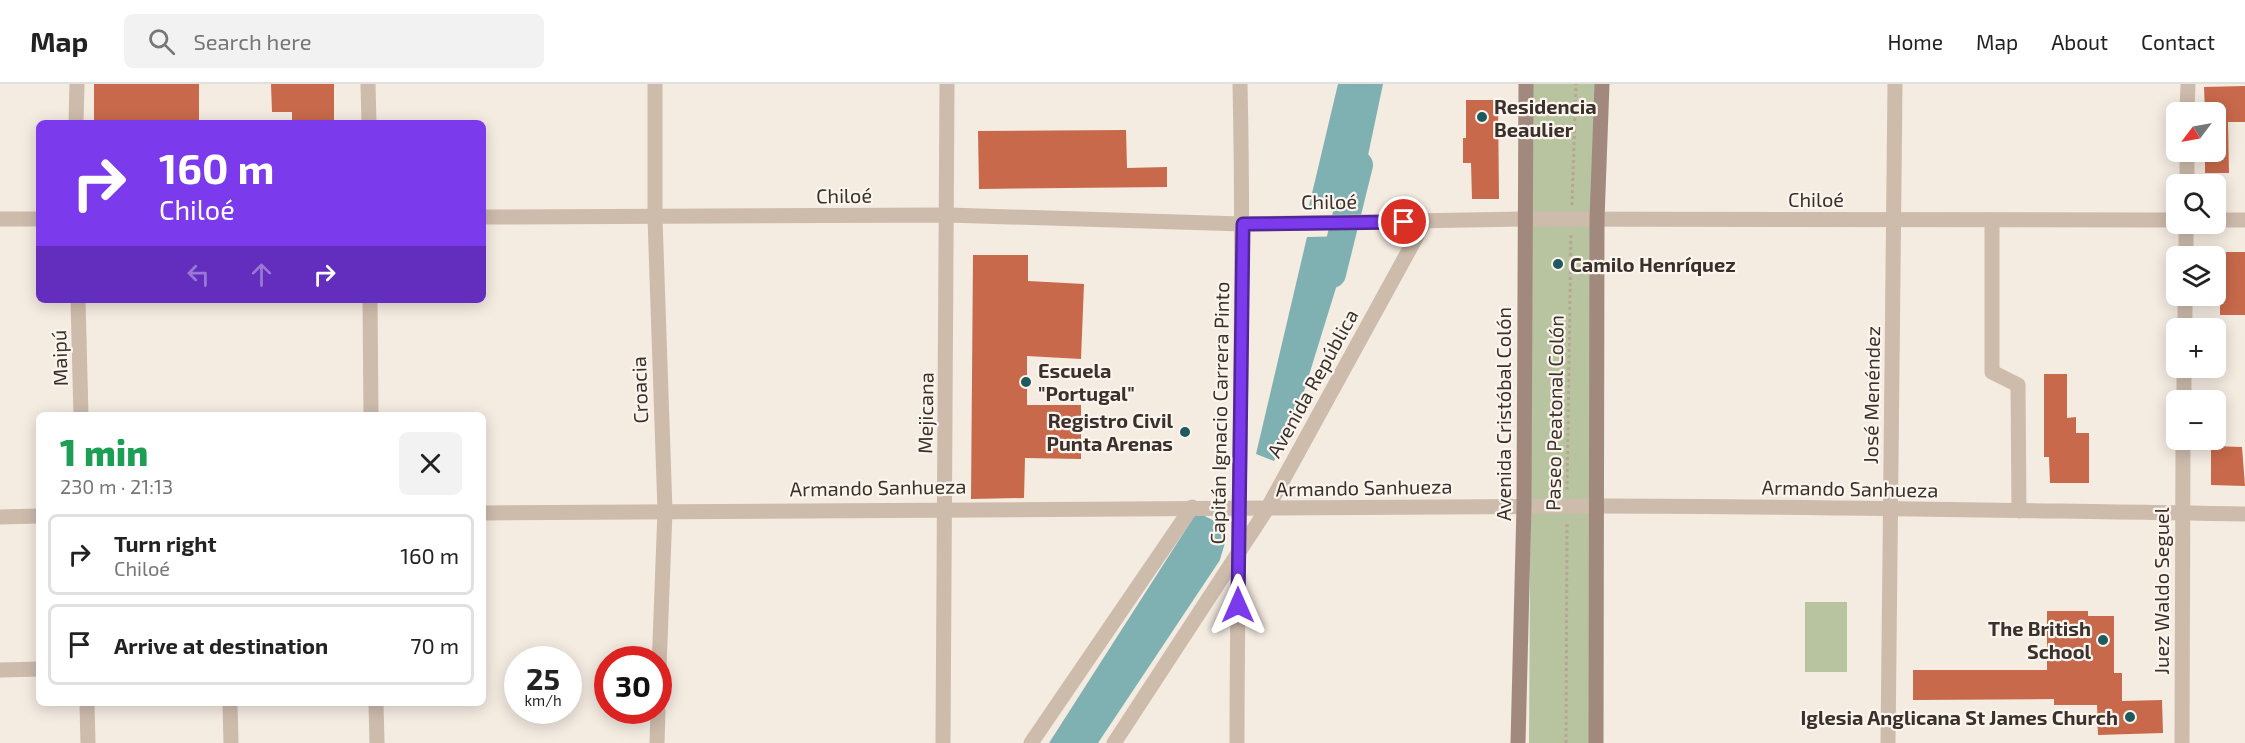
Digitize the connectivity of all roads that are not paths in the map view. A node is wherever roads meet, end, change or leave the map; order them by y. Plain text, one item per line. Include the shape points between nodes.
1 (77, 84) edge
2 (368, 84) edge
3 (655, 84) edge
4 (947, 84) edge
5 (1240, 84) edge
6 (1526, 84) edge
7 (1602, 84) edge
8 (1895, 84) edge
9 (2188, 84) edge
10 (2187, 102) edge
11 (76, 120) edge
12 (369, 120) edge
13 (948, 215) junction
14 (486, 217) edge
15 (655, 218) junction
16 (0, 219) edge
17 (36, 219) edge
18 (1524, 219) junction
19 (1597, 219) junction
20 (1894, 220) junction
21 (1992, 220) junction
22 (2166, 220) edge
23 (2226, 220) edge
24 (2245, 220) edge
25 (1424, 223) junction
26 (1243, 224) junction
27 (78, 303) edge
28 (370, 303) edge
29 (81, 412) edge
30 (371, 412) edge
31 (2183, 450) edge
32 (1524, 506) junction
33 (1595, 506) junction
34 (945, 507) junction
35 (1192, 507) junction
36 (1238, 509) junction
37 (1267, 509) junction
38 (1891, 510) junction
39 (665, 511) junction
40 (2019, 511) junction
41 (486, 513) edge
42 (2182, 513) junction
43 (2245, 514) edge
44 (36, 516) edge
45 (0, 517) edge
46 (1237, 558) junction
47 (660, 646) edge
48 (36, 669) edge
49 (0, 670) edge
50 (87, 706) edge
51 (230, 706) edge
52 (376, 706) edge
53 (658, 724) edge
54 (88, 743) edge
55 (231, 743) edge
56 (377, 743) edge
57 (657, 743) edge
58 (943, 743) edge
59 (1031, 743) edge
60 (1114, 743) edge
61 (1238, 743) edge
62 (1518, 743) edge
63 (1596, 743) edge
64 (1888, 743) edge
65 (2182, 743) edge

1 - 11 street
2 - 12 street
3 - 15 street, Croacia
4 - 13 street, Mejicana
5 - 26 street, Capitán Ignacio Carrera Pinto
6 - 18 main road, Avenida Cristóbal Colón
7 - 19 main road
8 - 20 street, José Menéndez
9 - 10 street
13 - 15 street, Chiloé
13 - 26 street, Chiloé
13 - 34 street, Mejicana
14 - 15 street, Chiloé
15 - 39 street, Croacia
16 - 17 street
18 - 19 street, Chiloé
18 - 25 street, Chiloé
18 - 32 main road, Avenida Cristóbal Colón
19 - 20 street, Chiloé
19 - 33 main road
20 - 21 street, Chiloé
20 - 38 street, José Menéndez
21 - 22 street, Chiloé
21 - 40 street via 1992,372 2019,385
23 - 24 street
25 - 26 street, Chiloé
25 - 37 street, Avenida República
26 - 36 street, Capitán Ignacio Carrera Pinto
27 - 29 street, Maipú
28 - 30 street
31 - 42 street, Juez Waldo Seguel
32 - 33 street, Armando Sanhueza
32 - 37 street, Armando Sanhueza
32 - 62 main road, Avenida Cristóbal Colón
33 - 38 street, Armando Sanhueza
33 - 63 main road
34 - 35 street, Armando Sanhueza
34 - 39 street, Armando Sanhueza
34 - 58 street, Mejicana
35 - 36 street, Armando Sanhueza
35 - 59 street
36 - 37 street, Armando Sanhueza
36 - 46 street, Capitán Ignacio Carrera Pinto
37 - 46 street, Avenida República
38 - 40 street, Armando Sanhueza
38 - 64 street, José Menéndez
39 - 41 street, Armando Sanhueza
39 - 47 street, Croacia
40 - 42 street, Armando Sanhueza
42 - 43 street, Armando Sanhueza
42 - 65 street, Juez Waldo Seguel
44 - 45 street
46 - 60 street, Avenida República
46 - 61 street, Capitán Ignacio Carrera Pinto
48 - 49 street
50 - 54 street
51 - 55 street
52 - 56 street
53 - 57 street

